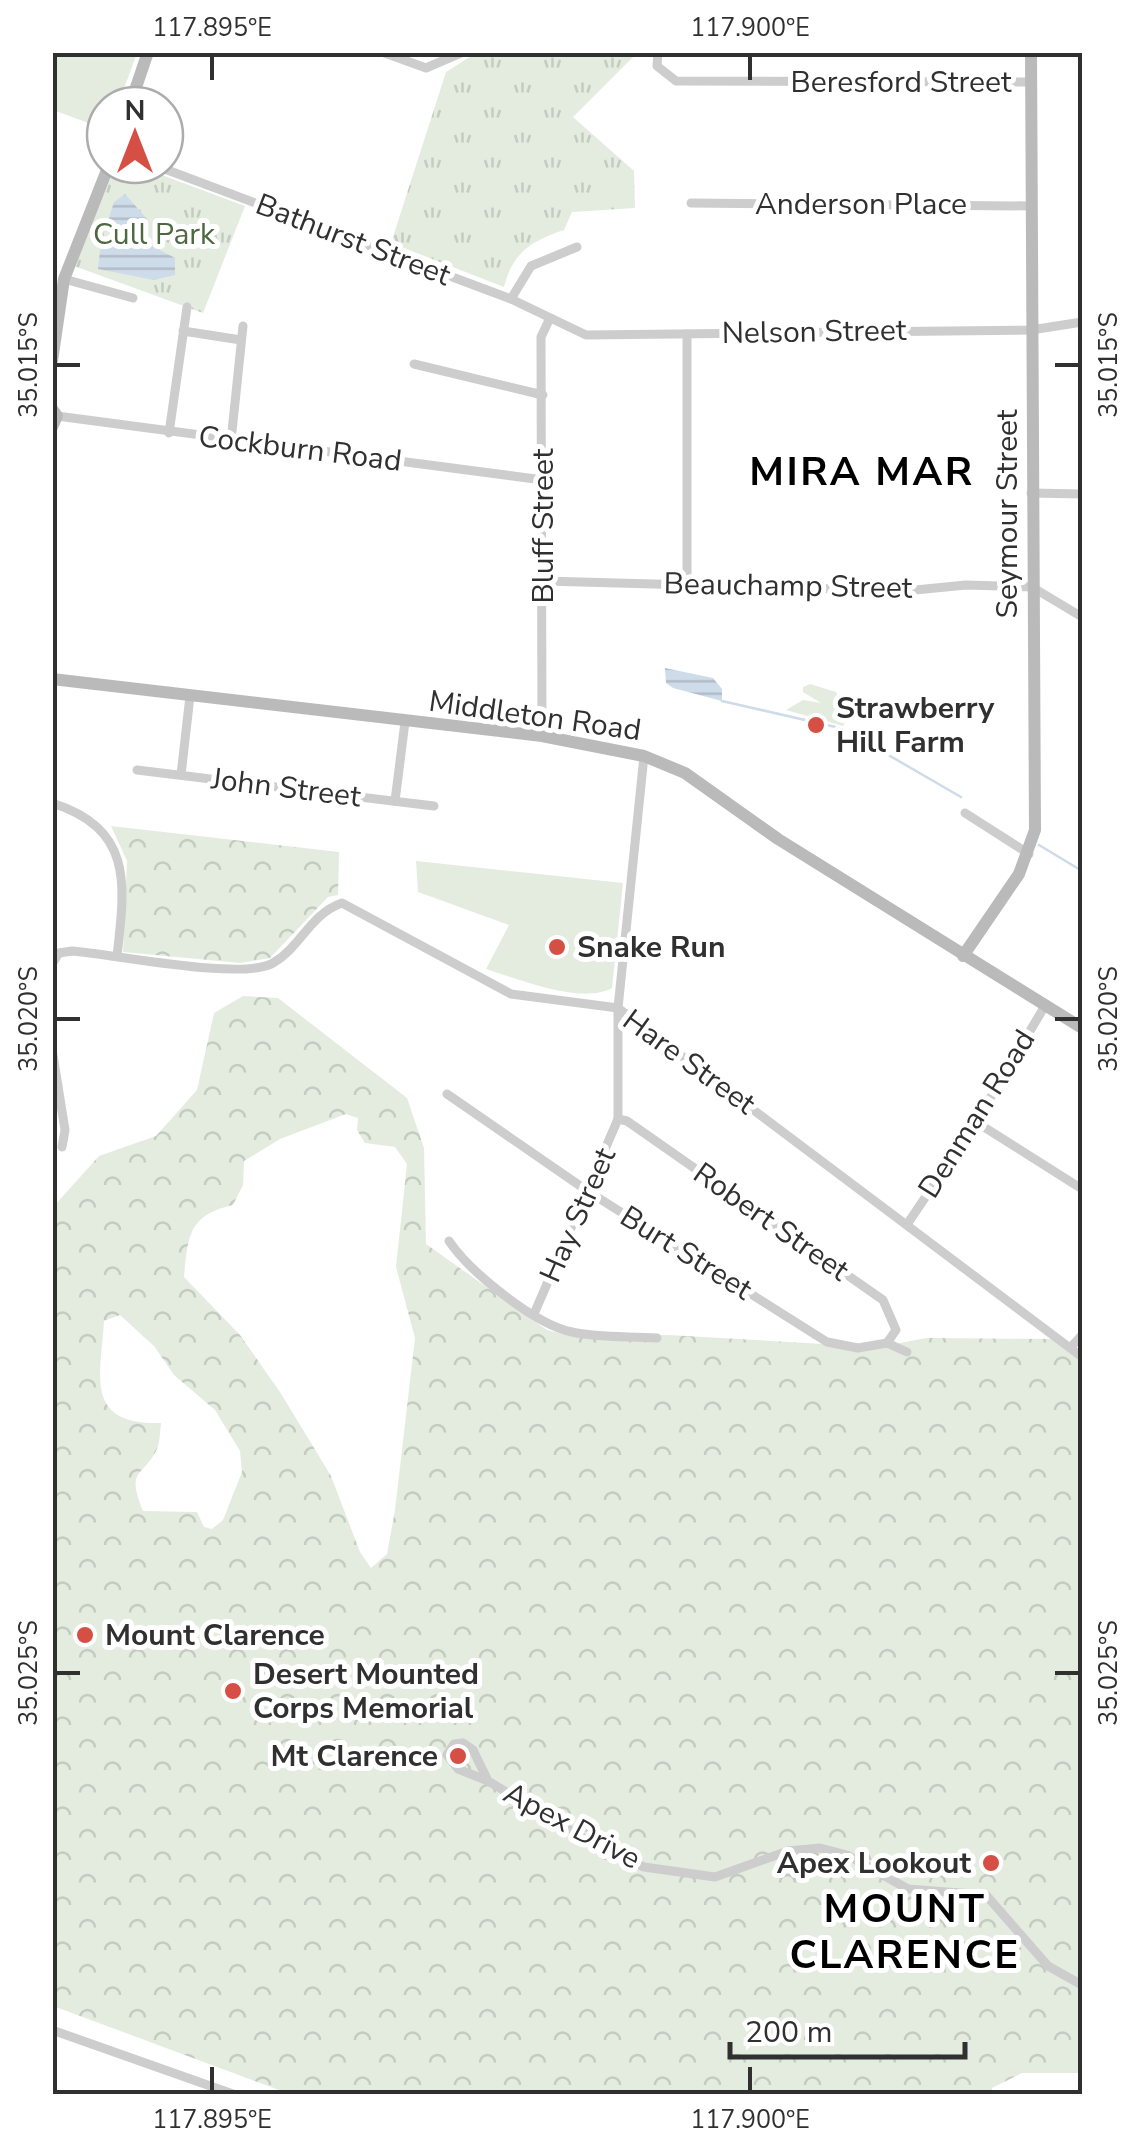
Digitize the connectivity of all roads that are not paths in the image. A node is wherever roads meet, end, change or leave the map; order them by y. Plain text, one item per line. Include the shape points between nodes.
1 (148, 52) edge
2 (382, 52) edge
3 (462, 52) edge
4 (658, 52) edge
5 (1032, 52) edge
6 (1032, 82) junction
7 (137, 85) edge
8 (185, 177) edge
9 (101, 185) edge
10 (690, 203) dead end
11 (1031, 206) junction
12 (577, 247) dead end
13 (64, 279) junction
14 (133, 298) dead end
15 (512, 300) junction
16 (187, 308) dead end
17 (550, 318) junction
18 (1082, 322) edge
19 (242, 326) dead end
20 (1031, 330) junction
21 (183, 332) junction
22 (687, 334) junction
23 (241, 340) junction
24 (52, 360) edge
25 (414, 364) dead end
26 (543, 396) junction
27 (54, 417) edge
28 (169, 433) junction
29 (231, 441) junction
30 (543, 480) junction
31 (1031, 493) junction
32 (1082, 494) edge
33 (544, 581) junction
34 (687, 585) junction
35 (1032, 587) junction
36 (1082, 617) edge
37 (52, 680) edge
38 (85, 686) junction
39 (52, 688) edge
40 (190, 696) junction
41 (405, 722) junction
42 (542, 736) junction
43 (644, 756) junction
44 (138, 770) dead end
45 (181, 775) junction
46 (395, 802) junction
47 (52, 803) edge
48 (434, 806) dead end
49 (965, 813) dead end
50 (1029, 854) junction
51 (117, 956) junction
52 (964, 956) junction
53 (52, 964) edge
54 (1046, 1004) junction
55 (618, 1008) junction
56 (1082, 1028) edge
57 (52, 1049) edge
58 (447, 1094) dead end
59 (618, 1119) junction
60 (976, 1122) junction
61 (62, 1147) dead end
62 (1082, 1188) edge
63 (589, 1192) junction
64 (908, 1223) junction
65 (449, 1241) dead end
66 (534, 1314) junction
67 (1082, 1335) edge
68 (657, 1338) dead end
69 (886, 1343) junction
70 (1071, 1347) junction
71 (907, 1352) dead end
72 (1082, 1357) edge
73 (488, 1782) junction
74 (1082, 1984) edge
75 (52, 2030) edge
76 (233, 2094) edge

1 - 7 main road
2 - 3 street via 426,68
4 - 6 street, Beresford Street via 656,66 676,81
5 - 6 main road, Seymour Street
6 - 11 main road, Seymour Street
8 - 15 street, Bathurst Street
9 - 13 main road
10 - 11 street, Anderson Place
11 - 20 main road, Seymour Street
12 - 15 street via 531,266
13 - 14 street
13 - 24 main road
15 - 17 street, Bathurst Street
16 - 21 street
17 - 22 street, Nelson Street via 586,336
17 - 26 street, Bluff Street via 540,337
18 - 20 street, Nelson Street
19 - 23 street
20 - 22 street, Nelson Street
20 - 31 main road, Seymour Street
21 - 23 street
21 - 28 street
22 - 34 street
23 - 29 street
25 - 26 street
26 - 30 street, Bluff Street
27 - 28 street, Cockburn Road
28 - 29 street, Cockburn Road
29 - 30 street, Cockburn Road
30 - 33 street, Bluff Street
31 - 32 street
31 - 35 main road, Seymour Street
33 - 34 street, Beauchamp Street
33 - 42 street, Bluff Street
34 - 35 street, Beauchamp Street via 905,592
35 - 36 street
35 - 50 main road, Seymour Street via 1035,830
37 - 38 main road, Middleton Road
38 - 39 main road, Middleton Road
38 - 40 main road, Middleton Road
40 - 41 main road, Middleton Road
40 - 45 street
41 - 42 main road, Middleton Road
41 - 46 street
42 - 43 main road, Middleton Road
43 - 52 main road, Middleton Road via 685,773
43 - 55 street, Hay Street
44 - 45 street, John Street
45 - 46 street, John Street
46 - 48 street, John Street
47 - 51 street via 82,814 114,847 123,886
49 - 50 street
50 - 52 main road, Seymour Street
51 - 53 street via 59,952
51 - 55 street, Hare Street via 265,967 323,909 342,903 511,994
52 - 54 main road, Middleton Road
54 - 56 main road, Middleton Road
54 - 60 street, Denman Road
55 - 59 street, Hay Street
55 - 64 street, Hare Street
57 - 61 street
58 - 63 street, Burt Street
59 - 63 street, Hay Street
59 - 69 street, Robert Street via 883,1300 896,1330
60 - 62 street
60 - 64 street, Denman Road
63 - 66 street, Hay Street
63 - 69 street, Burt Street via 827,1342 858,1348
64 - 70 street, Hare Street
65 - 66 street via 464,1263
66 - 68 street via 570,1332
67 - 70 street
69 - 71 street
70 - 72 street, Hare Street
73 - 73 street, Apex Drive via 453,1765 447,1755 454,1744 469,1745
73 - 74 street, Apex Drive via 644,1866 715,1877 820,1848 847,1855 908,1889 986,1894 1048,1966
75 - 76 street

